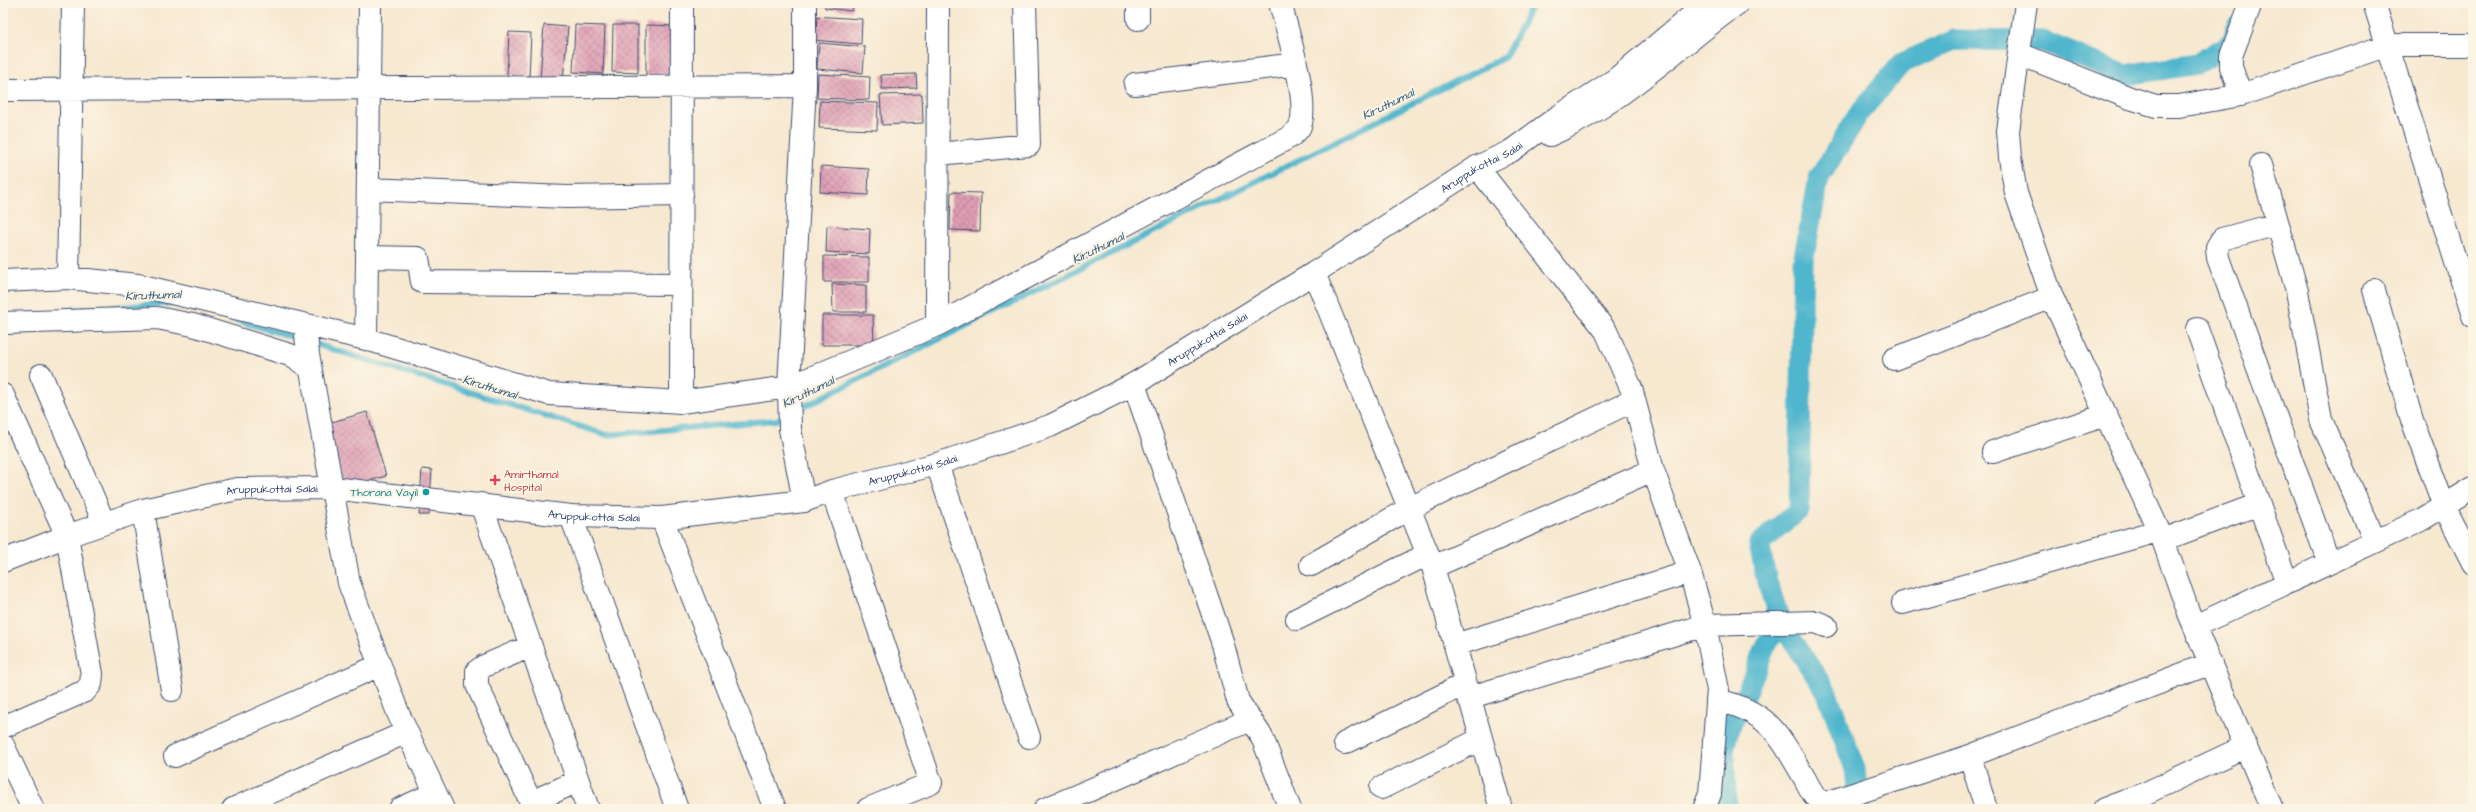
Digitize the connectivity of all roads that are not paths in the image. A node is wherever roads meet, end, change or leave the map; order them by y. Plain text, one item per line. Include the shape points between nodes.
1 (73, 3) edge
2 (370, 3) edge
3 (682, 3) edge
4 (805, 3) edge
5 (938, 3) edge
6 (1026, 3) edge
7 (1280, 3) edge
8 (1707, 3) edge
9 (1738, 3) edge
10 (2251, 3) edge
11 (2374, 3) edge
12 (2026, 5) edge
13 (2388, 45) junction
14 (2473, 46) edge
15 (2020, 54) junction
16 (1296, 64) junction
17 (1135, 84) dead end
18 (805, 86) junction
19 (682, 87) junction
20 (370, 88) junction
21 (72, 89) junction
22 (3, 90) edge
23 (2241, 96) junction
24 (1511, 151) junction
25 (938, 154) junction
26 (2261, 165) dead end
27 (1477, 167) junction
28 (368, 189) junction
29 (682, 195) junction
30 (2278, 224) junction
31 (367, 257) junction
32 (1314, 273) junction
33 (68, 278) junction
34 (3, 281) edge
35 (681, 284) junction
36 (2374, 290) dead end
37 (2052, 297) junction
38 (2473, 316) edge
39 (3, 324) edge
40 (937, 325) junction
41 (2197, 329) dead end
42 (366, 339) junction
43 (307, 345) junction
44 (1894, 359) dead end
45 (41, 375) dead end
46 (1134, 384) junction
47 (789, 394) junction
48 (3, 395) edge
49 (1634, 400) junction
50 (681, 402) junction
51 (2106, 415) junction
52 (1993, 452) dead end
53 (937, 464) junction
54 (1652, 470) junction
55 (333, 488) junction
56 (2473, 488) edge
57 (832, 491) junction
58 (804, 501) junction
59 (481, 504) junction
60 (2259, 504) junction
61 (2444, 506) junction
62 (1410, 508) junction
63 (143, 510) junction
64 (571, 516) junction
65 (662, 518) junction
66 (104, 523) junction
67 (2160, 535) junction
68 (66, 536) junction
69 (2375, 541) junction
70 (3, 561) edge
71 (1431, 561) junction
72 (2329, 563) junction
73 (2473, 563) edge
74 (1311, 565) dead end
75 (1690, 572) junction
76 (2287, 582) junction
77 (1903, 603) dead end
78 (1298, 619) dead end
79 (1705, 625) junction
80 (1826, 626) dead end
81 (2195, 626) junction
82 (1455, 645) junction
83 (531, 646) junction
84 (2211, 663) junction
85 (380, 665) junction
86 (172, 690) dead end
87 (1467, 691) junction
88 (1725, 702) junction
89 (1250, 720) junction
90 (3, 727) edge
91 (407, 732) junction
92 (1029, 736) dead end
93 (1480, 739) junction
94 (1346, 743) dead end
95 (3, 745) edge
96 (2246, 746) junction
97 (175, 756) dead end
98 (1970, 756) junction
99 (578, 781) junction
100 (1381, 788) dead end
101 (439, 801) edge
102 (1500, 808) edge
103 (33, 809) edge
104 (233, 809) edge
105 (400, 809) edge
106 (588, 809) edge
107 (677, 809) edge
108 (776, 809) edge
109 (868, 809) edge
110 (1045, 809) edge
111 (1290, 809) edge
112 (1704, 809) edge
113 (1986, 809) edge
114 (2104, 809) edge
115 (2272, 809) edge

1 - 21 street
2 - 20 street
3 - 19 street
4 - 18 street
5 - 25 street
6 - 25 street via 1029,145
7 - 16 street
8 - 24 street, Aruppukottai Salai via 1616,79
9 - 24 street via 1618,98 1578,122
10 - 23 street via 2231,56 2231,67
11 - 13 street
12 - 15 street
13 - 14 street
13 - 23 street
13 - 38 street
15 - 23 street via 2156,106 2178,106
15 - 37 street via 2008,131 2010,158 2016,192
16 - 17 street
16 - 40 street via 1303,114 1300,127 1290,137
18 - 19 street
18 - 47 street
19 - 20 street
19 - 29 street
20 - 21 street
20 - 28 street
21 - 22 street
21 - 33 street
24 - 27 street, Aruppukottai Salai
25 - 40 street
26 - 30 street
27 - 32 street, Aruppukottai Salai
27 - 49 street via 1606,331
28 - 29 street via 566,197
28 - 31 street
29 - 35 street
30 - 69 street via 2297,291 2321,420
30 - 72 street via 2222,239 2217,247 2218,258
31 - 35 street via 418,258 422,282
31 - 42 street
32 - 46 street, Aruppukottai Salai
32 - 62 street
33 - 34 street
33 - 43 street via 138,285
35 - 50 street
36 - 61 street via 2412,420
37 - 44 street
37 - 51 street
39 - 43 street via 157,318 193,325 290,355
40 - 47 street
41 - 60 street
42 - 43 street
42 - 50 street via 549,394
43 - 55 street
45 - 66 street
46 - 53 street, Aruppukottai Salai via 1050,426
46 - 89 street via 1222,641 1238,701
47 - 50 street
47 - 58 street via 790,429
48 - 68 street
49 - 54 street
49 - 62 street
51 - 52 street
51 - 67 street
53 - 57 street, Aruppukottai Salai
53 - 92 street
54 - 71 street
54 - 75 street
55 - 59 street, Aruppukottai Salai
55 - 63 street, Aruppukottai Salai via 238,489
55 - 85 street via 349,583
56 - 61 street
57 - 58 street, Aruppukottai Salai
57 - 109 street via 931,783
58 - 65 street, Aruppukottai Salai
59 - 64 street, Aruppukottai Salai
59 - 83 street
60 - 67 street
60 - 76 street
61 - 69 street via 2421,520
61 - 73 street
62 - 71 street
62 - 74 street
63 - 66 street, Aruppukottai Salai
63 - 86 street
64 - 65 street, Aruppukottai Salai
64 - 107 street
65 - 108 street
66 - 68 street, Aruppukottai Salai
67 - 77 street
67 - 81 street
68 - 70 street, Aruppukottai Salai
68 - 90 street via 92,674 91,684 74,698
69 - 72 street
71 - 78 street
71 - 82 street
72 - 76 street
75 - 79 street
75 - 82 street
76 - 81 street
79 - 80 street via 1816,622
79 - 87 street
79 - 88 street via 1718,690
81 - 84 street
82 - 87 street
83 - 99 street
83 - 99 street via 484,666 478,671 477,685 528,796 538,799
84 - 96 street
84 - 98 street
85 - 91 street
85 - 97 street
87 - 93 street
87 - 94 street
88 - 98 street via 1757,714 1783,742 1820,802 1826,804 1840,797
88 - 112 street via 1710,794
89 - 110 street via 1129,775
89 - 111 street via 1262,737
91 - 101 street
91 - 104 street
93 - 100 street
93 - 102 street
95 - 103 street
96 - 114 street via 2144,794
96 - 115 street
98 - 113 street
99 - 106 street
101 - 105 street

